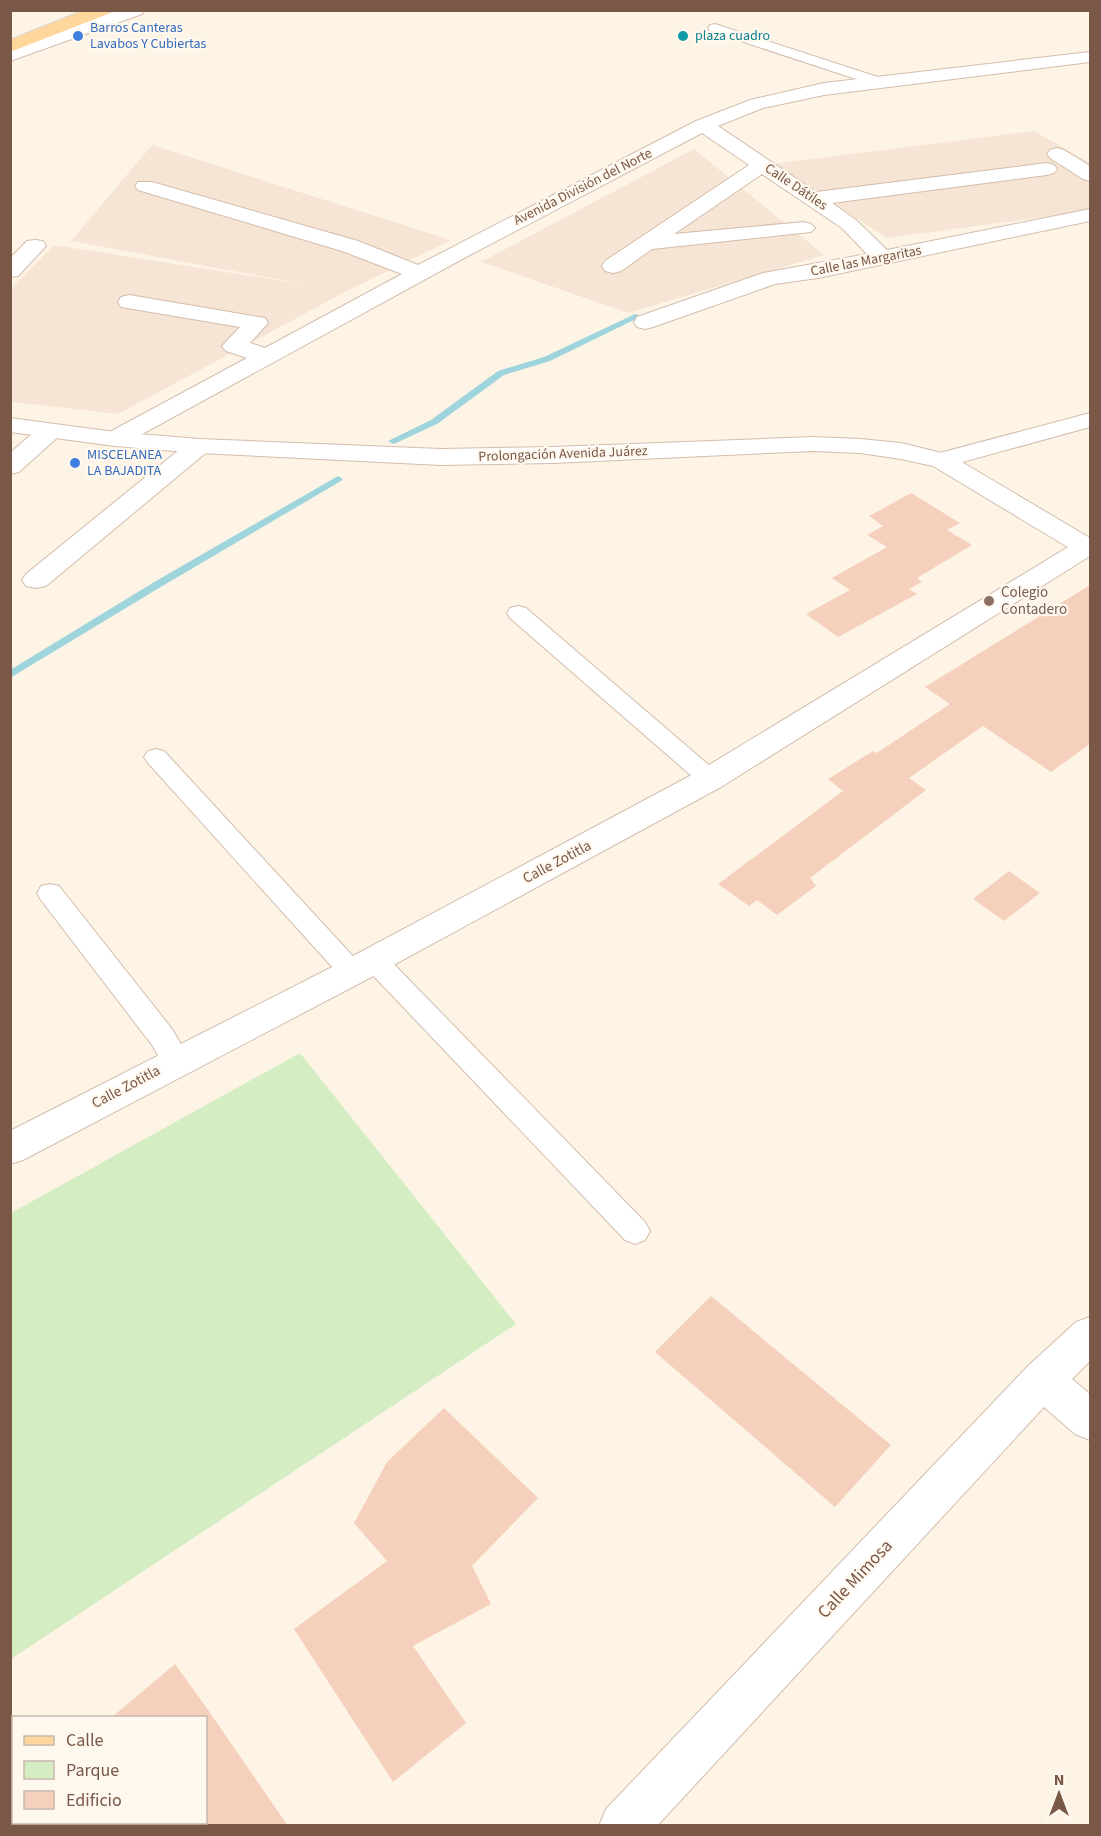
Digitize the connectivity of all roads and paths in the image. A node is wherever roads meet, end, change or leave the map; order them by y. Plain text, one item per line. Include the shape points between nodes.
1 (102, 10) edge
2 (136, 10) edge
3 (715, 28) dead end
4 (10, 47) edge
5 (10, 56) edge
6 (1090, 57) edge
7 (879, 82) junction
8 (703, 125) junction
9 (763, 165) junction
10 (1090, 175) edge
11 (145, 186) dead end
12 (814, 199) junction
13 (1090, 214) edge
14 (804, 228) dead end
15 (646, 244) junction
16 (35, 246) dead end
17 (882, 258) junction
18 (613, 266) dead end
19 (10, 271) edge
20 (419, 273) junction
21 (129, 302) dead end
22 (645, 322) dead end
23 (266, 356) junction
24 (1090, 420) edge
25 (10, 425) edge
26 (50, 431) junction
27 (115, 439) junction
28 (199, 446) junction
29 (941, 460) junction
30 (10, 467) edge
31 (1089, 548) edge
32 (36, 580) dead end
33 (518, 612) dead end
34 (156, 757) dead end
35 (710, 779) junction
36 (50, 893) dead end
37 (363, 966) junction
38 (177, 1060) junction
39 (10, 1149) edge
40 (635, 1231) dead end
41 (1090, 1335) edge
42 (1042, 1380) junction
43 (1090, 1420) edge
44 (623, 1826) edge

1 - 4 main road
2 - 5 street
3 - 7 lane
6 - 7 street, Avenida División del Norte
7 - 8 street, Avenida División del Norte via 758,104
8 - 9 street, Calle Dátiles
8 - 20 street, Avenida División del Norte
9 - 12 street, Calle Dátiles
9 - 15 street
10 - 12 street via 1052,162
11 - 20 street via 350,246
12 - 17 street, Calle Dátiles via 849,224
13 - 17 street, Calle las Margaritas
14 - 15 street
15 - 18 street
16 - 19 street
17 - 22 street, Calle las Margaritas via 771,278
20 - 23 street, Avenida División del Norte
21 - 23 street via 257,323 234,346
23 - 27 street, Avenida División del Norte
24 - 29 street
25 - 26 street, Prolongación Avenida Juárez
26 - 27 street, Prolongación Avenida Juárez
26 - 30 street
27 - 28 street, Prolongación Avenida Juárez
28 - 29 street, Prolongación Avenida Juárez via 441,457 813,444 902,451
28 - 32 street
29 - 31 street, Prolongación Avenida Juárez
31 - 35 street, Calle Zotitla
33 - 35 lane
34 - 37 lane
35 - 37 street, Calle Zotitla
36 - 38 lane
37 - 38 street, Calle Zotitla
37 - 40 lane
38 - 39 street, Calle Zotitla
41 - 42 street, Calle Mimosa
42 - 43 street
42 - 44 street, Calle Mimosa

